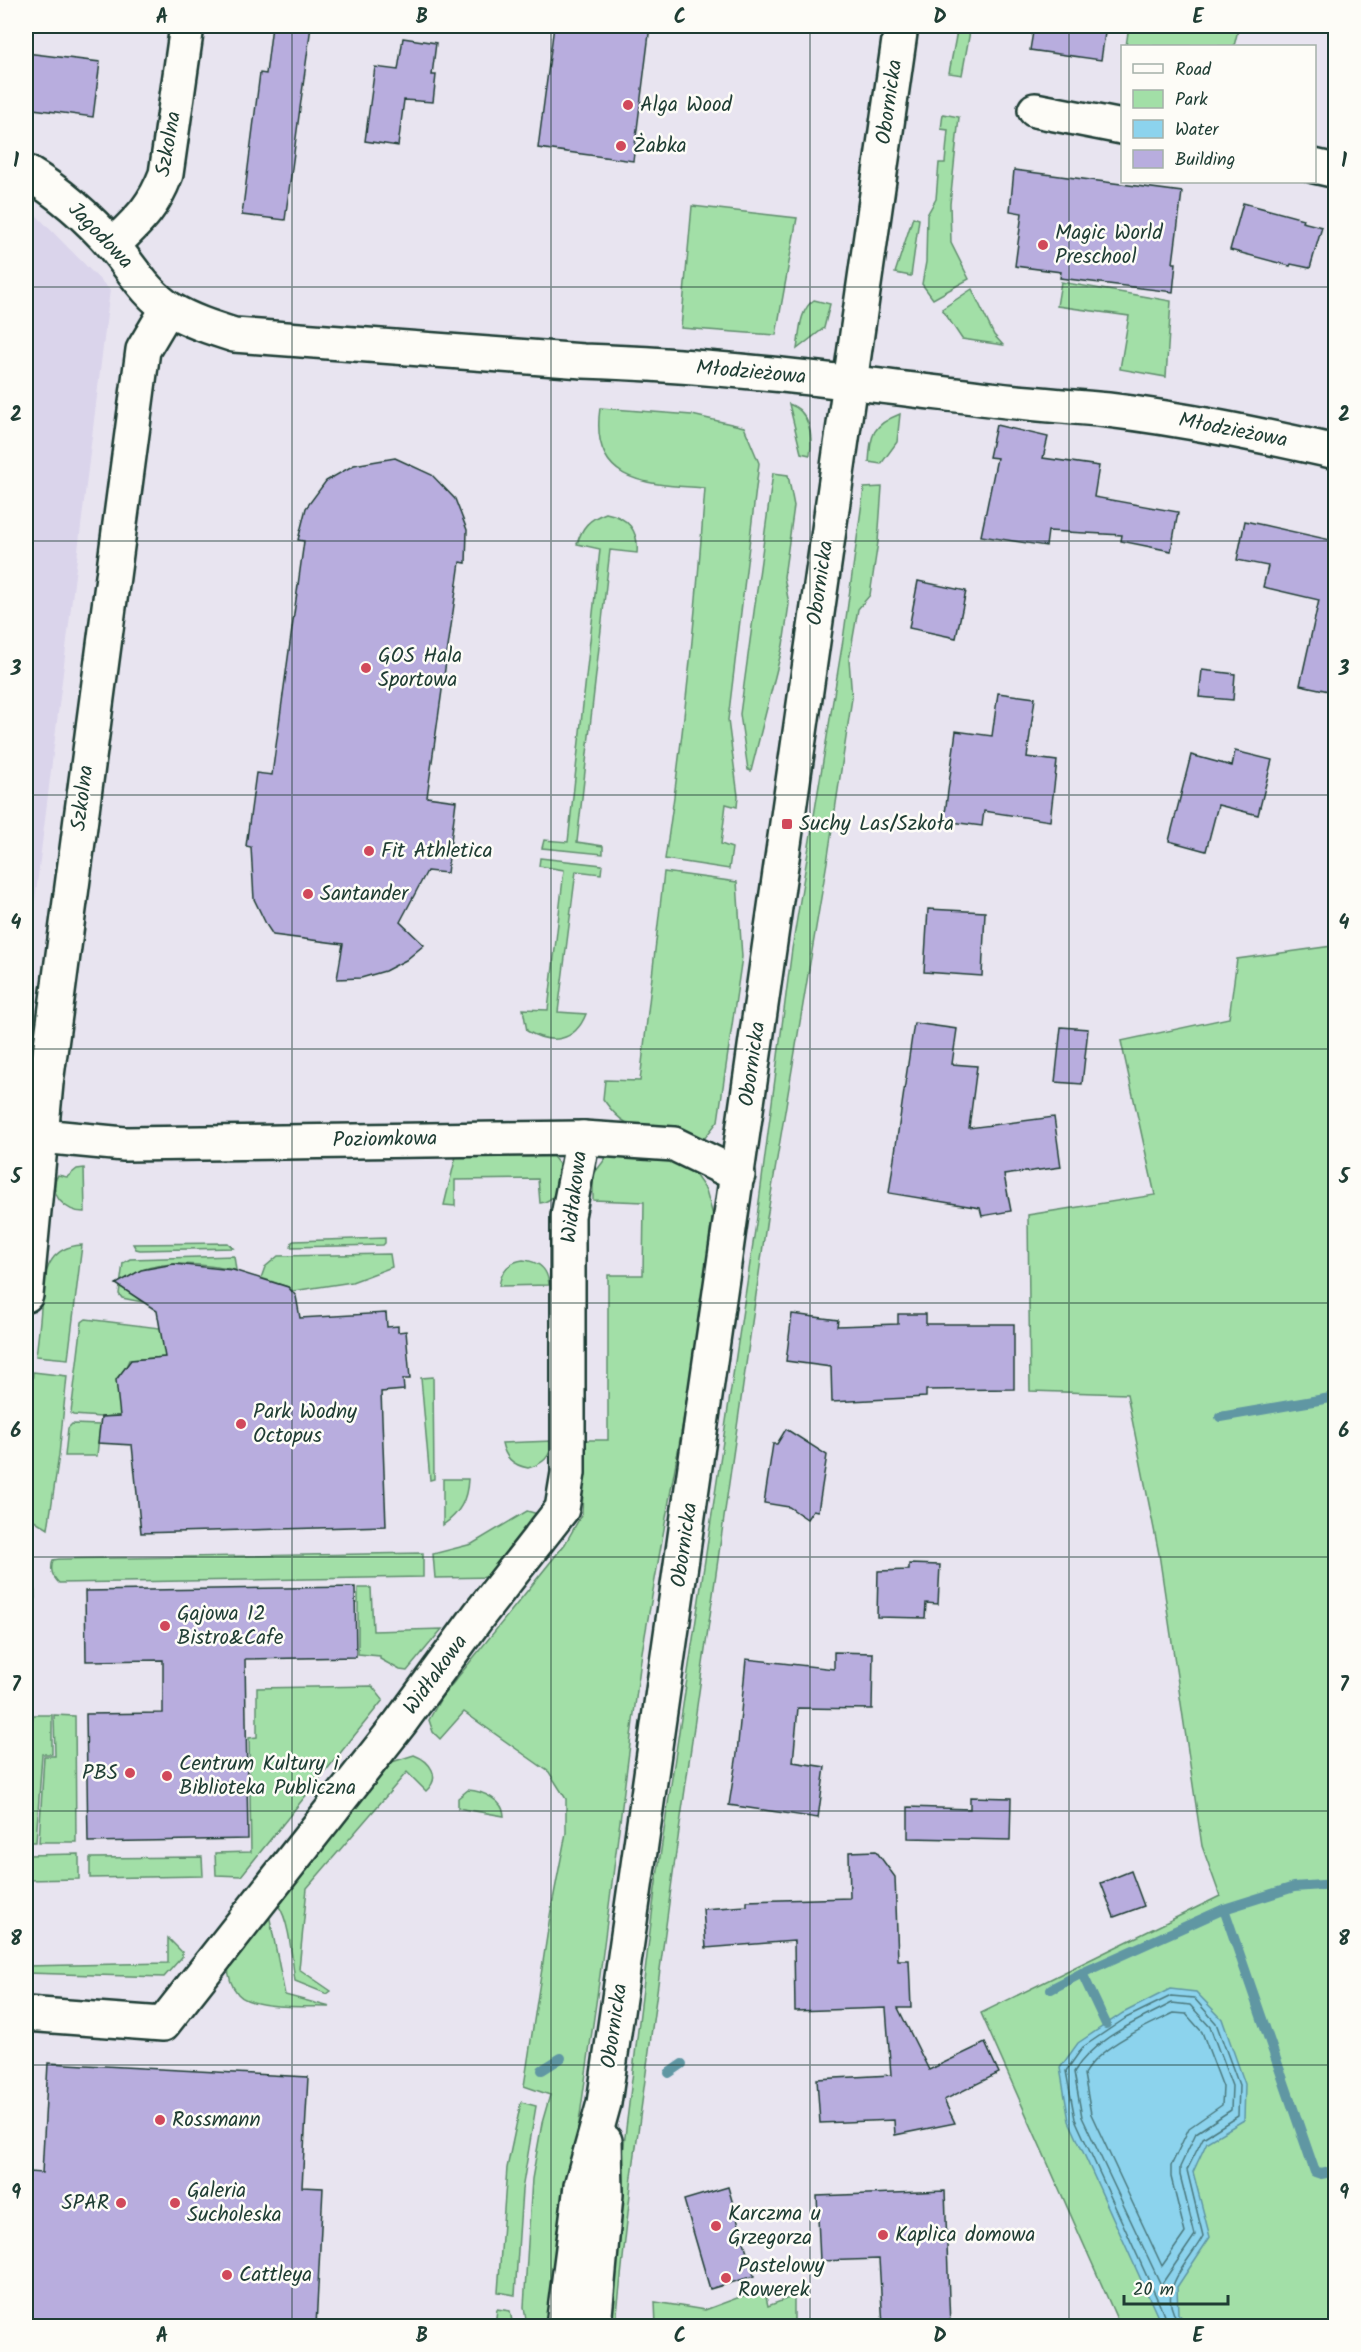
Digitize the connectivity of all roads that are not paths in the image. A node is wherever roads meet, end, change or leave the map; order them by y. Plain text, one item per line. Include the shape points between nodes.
1 (187, 26) edge
2 (901, 26) edge
3 (1035, 110) dead end
4 (1121, 127) edge
5 (1316, 166) edge
6 (1335, 171) edge
7 (26, 172) edge
8 (113, 245) junction
9 (168, 308) junction
10 (850, 383) junction
11 (1335, 452) edge
12 (33, 1136) edge
13 (583, 1138) junction
14 (738, 1175) junction
15 (26, 1295) edge
16 (26, 2014) edge
17 (604, 2103) junction
18 (563, 2326) edge
19 (594, 2326) edge

1 - 8 street, Szkolna via 166,174 145,215
2 - 10 street, Obornicka
3 - 4 street
5 - 6 street
7 - 8 street, Jagodowa via 63,198
8 - 9 street, Jagodowa
9 - 10 street, Młodzieżowa via 234,335 640,363
9 - 12 street, Szkolna via 143,350 46,1083
10 - 11 street, Młodzieżowa via 1118,412 1235,429
10 - 14 street, Obornicka
12 - 13 street, Poziomkowa via 124,1144
12 - 15 street, Szkolna
13 - 14 street, Poziomkowa via 674,1144
13 - 16 street, Widłakowa via 568,1216 568,1473 562,1509 400,1724 164,2024
14 - 17 street, Obornicka
17 - 18 street, Obornicka via 581,2186
17 - 19 street, Obornicka via 606,2194

